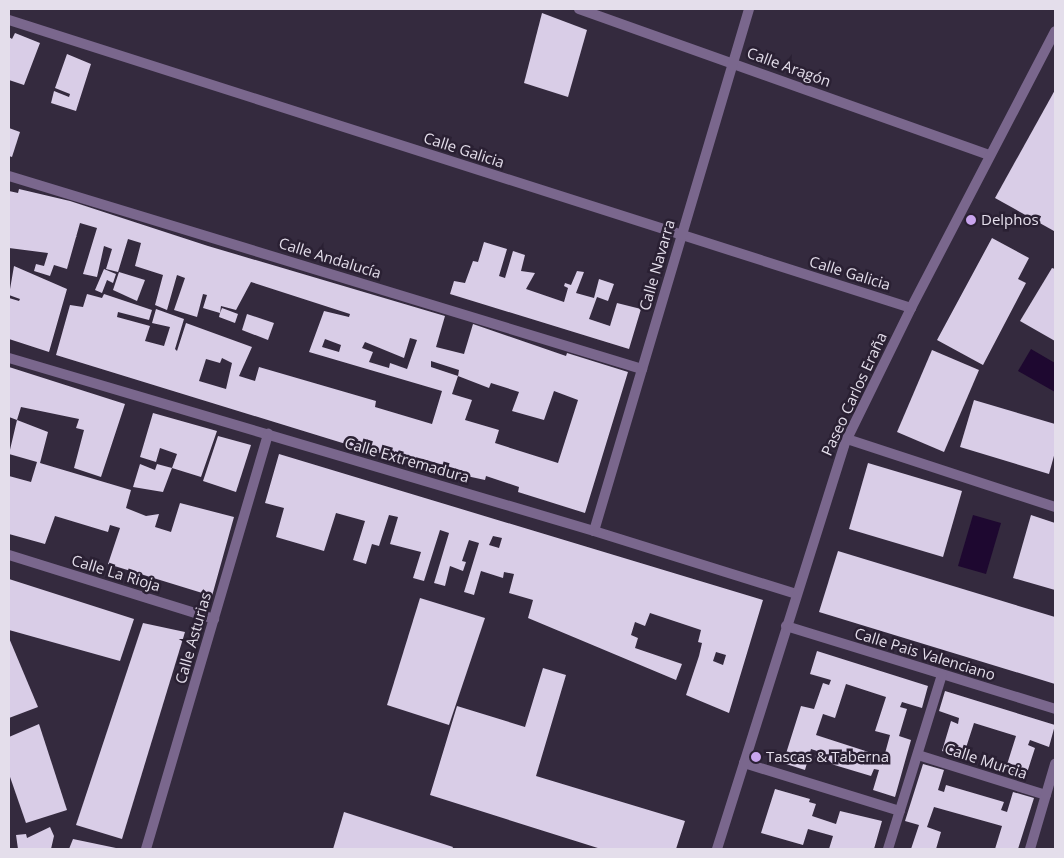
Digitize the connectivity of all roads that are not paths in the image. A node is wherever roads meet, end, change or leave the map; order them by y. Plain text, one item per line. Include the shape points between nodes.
1 (579, 9) edge
2 (749, 9) edge
3 (9, 20) edge
4 (1055, 31) edge
5 (733, 64) junction
6 (990, 154) junction
7 (9, 176) edge
8 (681, 235) junction
9 (911, 308) junction
10 (9, 358) edge
11 (642, 369) junction
12 (268, 434) junction
13 (847, 439) junction
14 (1055, 507) edge
15 (594, 531) junction
16 (9, 555) edge
17 (796, 594) junction
18 (214, 619) junction
19 (786, 626) junction
20 (942, 675) junction
21 (1055, 709) edge
22 (918, 755) junction
23 (744, 762) junction
24 (1055, 764) edge
25 (1046, 795) junction
26 (900, 811) junction
27 (146, 849) edge
28 (718, 849) edge
29 (888, 849) edge
30 (1030, 849) edge

1 - 5 street, Calle Aragón
2 - 5 street, Calle Navarra
3 - 8 street, Calle Galicia
4 - 6 street, Paseo Carlos Eraña
5 - 6 street, Calle Aragón
5 - 8 street, Calle Navarra
6 - 9 street, Paseo Carlos Eraña
7 - 11 street, Calle Andalucía
8 - 9 street, Calle Galicia
8 - 11 street, Calle Navarra
9 - 13 street, Paseo Carlos Eraña
10 - 12 street, Calle Extremadura
11 - 15 street, Calle Navarra
12 - 15 street, Calle Extremadura
12 - 18 street, Calle Asturias
13 - 14 street
13 - 17 street, Paseo Carlos Eraña
15 - 17 street, Calle Extremadura
16 - 18 street, Calle La Rioja
17 - 19 street, Paseo Carlos Eraña
18 - 27 street, Calle Asturias
19 - 20 street, Calle Pais Valenciano
19 - 23 street, Paseo Carlos Eraña
20 - 21 street, Calle Pais Valenciano
20 - 22 street
22 - 25 street, Calle Murcia
22 - 26 street
23 - 26 street
23 - 28 street, Paseo Carlos Eraña
24 - 25 street
25 - 30 street
26 - 29 street

